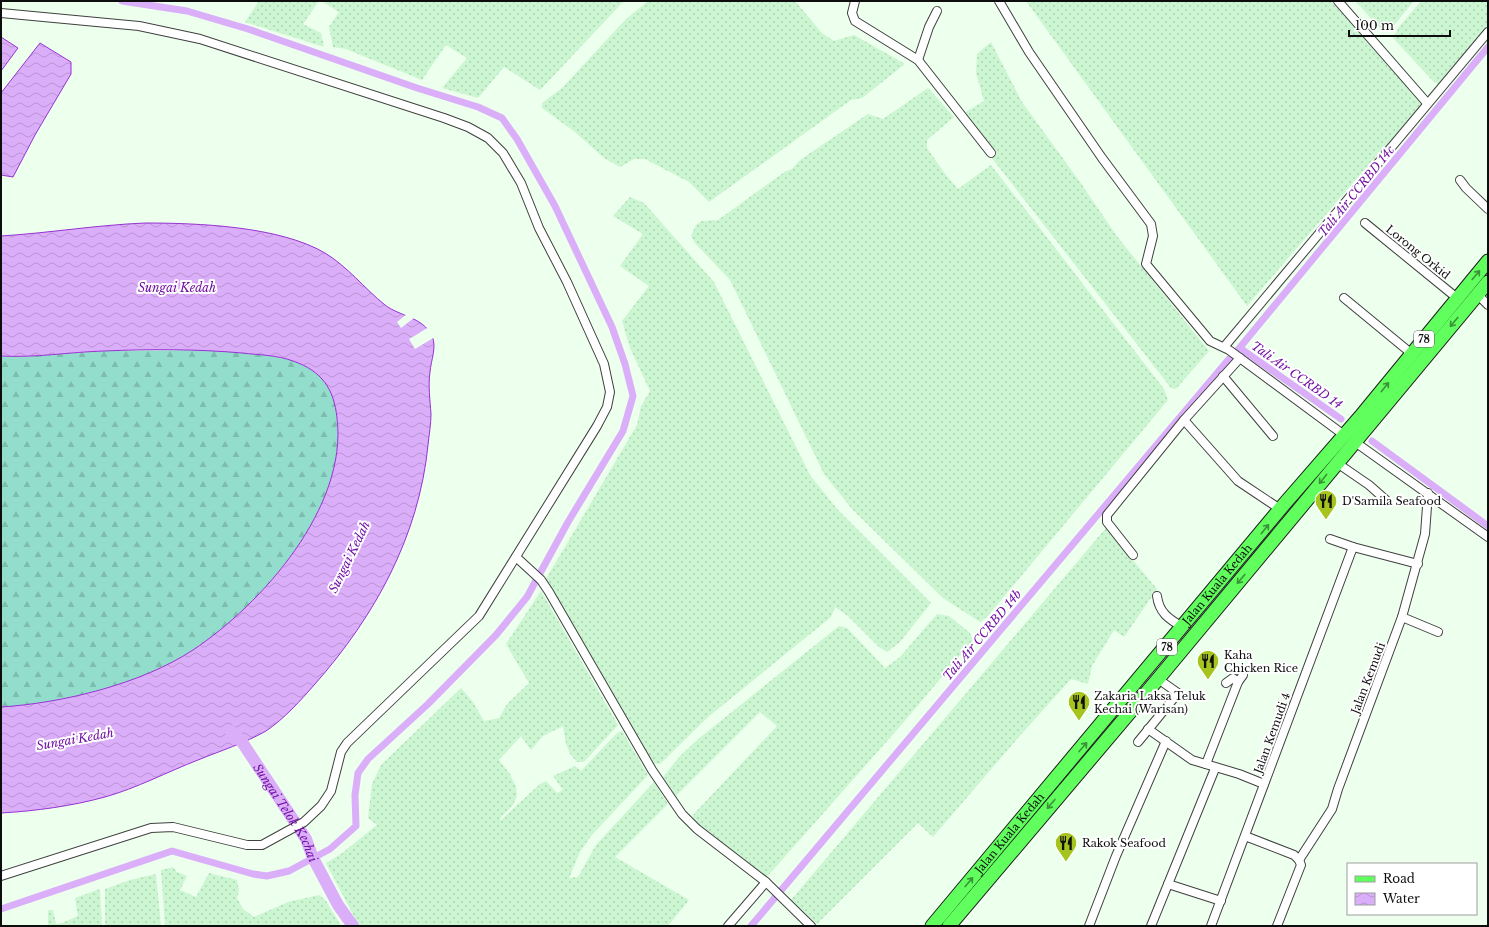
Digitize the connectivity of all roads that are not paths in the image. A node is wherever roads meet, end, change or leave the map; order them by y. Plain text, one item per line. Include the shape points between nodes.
1 (855, 1) edge
2 (999, 1) edge
3 (1338, 1) edge
4 (937, 11) dead end
5 (1, 13) edge
6 (1488, 32) edge
7 (918, 60) junction
8 (1427, 103) junction
9 (991, 153) dead end
10 (1460, 180) dead end
11 (1488, 209) edge
12 (1365, 223) dead end
13 (1488, 261) edge
14 (1488, 282) edge
15 (1478, 295) junction
16 (1344, 298) dead end
17 (1457, 298) junction
18 (1488, 305) edge
19 (1226, 349) junction
20 (1412, 354) junction
21 (1238, 356) junction
22 (1223, 376) junction
23 (1184, 420) junction
24 (1364, 422) junction
25 (1273, 436) dead end
26 (1351, 437) junction
27 (1337, 462) junction
28 (1428, 493) junction
29 (1386, 500) dead end
30 (1280, 509) junction
31 (1488, 537) edge
32 (1330, 539) dead end
33 (1353, 547) junction
34 (1133, 555) dead end
35 (516, 557) junction
36 (1418, 564) junction
37 (1157, 596) dead end
38 (1402, 617) junction
39 (1183, 627) junction
40 (1438, 632) dead end
41 (1158, 679) junction
42 (1226, 683) dead end
43 (1148, 729) junction
44 (1166, 741) junction
45 (1138, 742) dead end
46 (1206, 764) junction
47 (1066, 766) junction
48 (1214, 771) dead end
49 (1077, 774) junction
50 (1264, 784) junction
51 (1245, 836) junction
52 (1299, 860) junction
53 (1, 876) edge
54 (768, 884) junction
55 (1168, 884) junction
56 (1221, 901) junction
57 (952, 902) junction
58 (966, 906) junction
59 (728, 926) edge
60 (811, 926) edge
61 (932, 926) edge
62 (949, 926) edge
63 (1089, 926) edge
64 (1151, 926) edge
65 (1211, 926) edge
66 (1277, 926) edge

1 - 7 street via 852,13 855,21
2 - 19 street via 1029,52 1151,224 1154,236 1146,264 1210,341
3 - 8 street
4 - 7 street
5 - 35 street via 140,26 200,39 444,118 481,134 497,146 521,183 539,228 567,282 604,364 610,392 607,407 600,420
6 - 8 street
7 - 9 street
8 - 19 street
10 - 11 street
12 - 17 street, Lorong Orkid
17 -> 13 main road, Jalan Kuala Kedah / 78
14 - 15 main road, Jalan Kuala Kedah / 78
15 - 18 street
15 -> 24 main road, Jalan Kuala Kedah / 78
16 - 20 street
17 - 20 main road, Jalan Kuala Kedah / 78
19 - 21 street
24 -> 20 main road, Jalan Kuala Kedah / 78
21 - 22 street
21 - 26 street
22 - 23 street
22 - 25 street
23 - 30 street via 1238,481
23 - 34 street via 1106,517 1109,526
24 - 26 main road, Jalan Kuala Kedah / 78
26 - 27 main road, Jalan Kuala Kedah / 78
26 - 28 street
26 - 30 main road, Jalan Kuala Kedah / 78
27 - 29 street
27 -> 41 main road, Jalan Kuala Kedah / 78
28 - 31 street
28 - 36 street, Jalan Kemudi via 1425,534
39 -> 30 main road, Jalan Kuala Kedah / 78
32 - 33 street
33 - 36 street
33 - 50 street, Jalan Kemudi 4
35 - 53 street via 479,616 347,743 341,752 327,799 304,822 269,842 254,847 179,828 151,828
35 - 54 street via 541,580 652,770 682,814 697,829
36 - 38 street, Jalan Kemudi
37 - 39 street via 1158,604 1165,616
38 - 40 street
38 - 52 street, Jalan Kemudi via 1332,809
47 -> 39 main road, Jalan Kuala Kedah / 78
41 - 43 street via 1178,693
41 - 49 main road, Jalan Kuala Kedah / 78
42 - 46 street via 1233,678 1241,679
43 - 44 street
43 - 45 street
44 - 46 street via 1192,760
44 - 63 street
46 - 50 street
47 - 49 main road
57 -> 47 main road, Jalan Kuala Kedah / 78
48 - 55 street
49 -> 58 main road, Jalan Kuala Kedah / 78
50 - 51 street, Jalan Kemudi 4
51 - 52 street via 1294,855
51 - 56 street, Jalan Kemudi 4
52 - 66 street via 1301,865
54 - 59 street
54 - 60 street
55 - 56 street
55 - 64 street
56 - 65 street, Jalan Kemudi 4
57 - 58 main road
57 - 61 main road, Jalan Kuala Kedah / 78
58 - 62 main road, Jalan Kuala Kedah / 78

